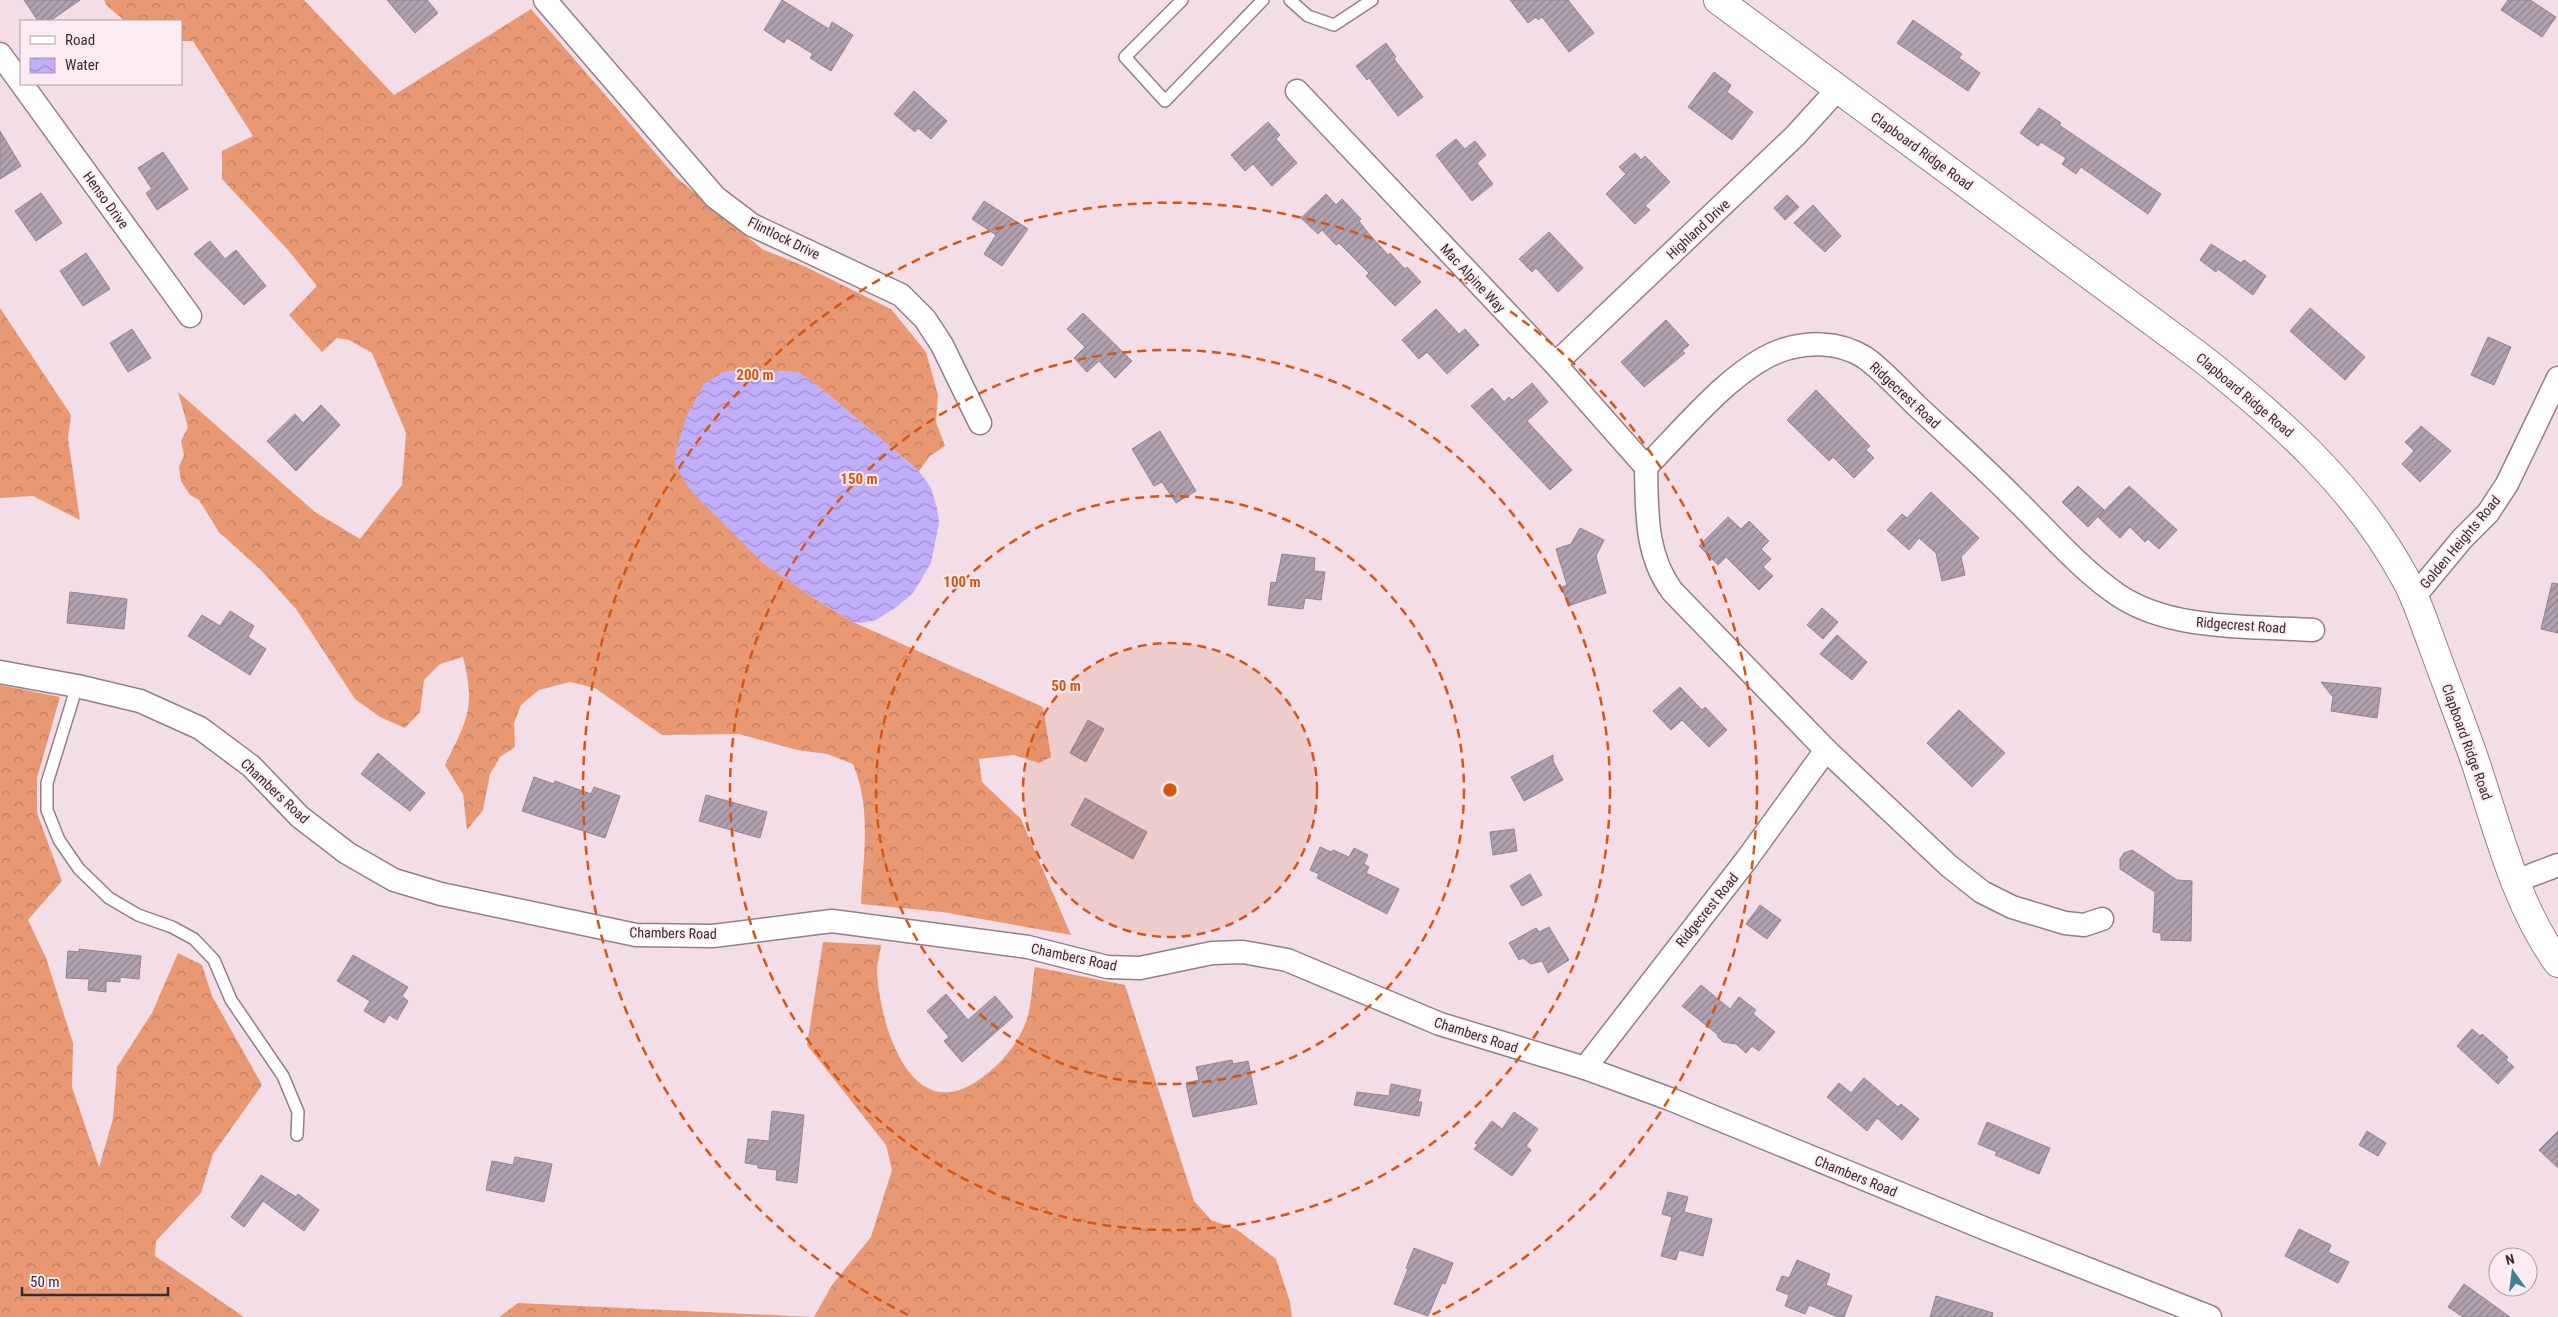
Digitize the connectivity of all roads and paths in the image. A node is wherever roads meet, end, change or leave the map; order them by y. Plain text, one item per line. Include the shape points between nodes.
1 (544, 0) edge
2 (1182, 0) edge
3 (1263, 0) edge
4 (1290, 0) edge
5 (1372, 0) edge
6 (1718, 0) edge
7 (0, 54) edge
8 (20, 82) edge
9 (22, 85) edge
10 (1837, 90) junction
11 (1298, 91) dead end
12 (190, 316) dead end
13 (1554, 364) junction
14 (2558, 378) edge
15 (980, 423) dead end
16 (1646, 467) junction
17 (2414, 597) junction
18 (2313, 630) dead end
19 (0, 672) edge
20 (77, 686) junction
21 (1826, 750) junction
22 (2558, 865) edge
23 (2516, 881) junction
24 (2102, 919) dead end
25 (2558, 963) edge
26 (1585, 1068) junction
27 (297, 1136) dead end
28 (2210, 1317) edge

1 - 15 street, Flintlock Drive via 715,197 752,225 901,295 925,319 942,345
2 - 3 lane via 1125,57 1165,101
4 - 5 lane via 1308,16 1334,25
6 - 10 main road, Clapboard Ridge Road
7 - 8 street, Henso Drive
9 - 12 street, Henso Drive
10 - 13 street, Highland Drive via 1795,136
10 - 17 main road, Clapboard Ridge Road via 2183,344 2276,418 2325,468 2368,521
11 - 13 street, Mac Alpine Way
13 - 16 street, Mac Alpine Way
14 - 17 street, Golden Heights Road via 2507,484 2488,513
16 - 18 street, Ridgecrest Road via 1725,388 1756,364 1776,352 1793,347 1832,345 1864,357 2083,567 2118,595 2163,615 2189,622
16 - 21 street via 1650,547 1662,578
17 - 23 main road, Clapboard Ridge Road
19 - 20 street, Chambers Road
20 - 26 street, Chambers Road via 140,701 200,728 251,766 300,817 347,852 394,880 441,894 636,935 714,936 832,921 1028,947 1107,967 1140,968 1212,953 1243,952 1287,960 1440,1024
20 - 27 lane via 47,783 47,810 60,840 79,869 109,898 138,916 172,927 194,939 214,960 231,1000 283,1076 298,1112
21 - 24 street via 1949,866 1982,892 2012,906 2065,923 2084,925
21 - 26 street, Ridgecrest Road via 1747,859
22 - 23 street
23 - 25 main road, Clapboard Ridge Road via 2532,920
26 - 28 street, Chambers Road via 1670,1099 1976,1226

